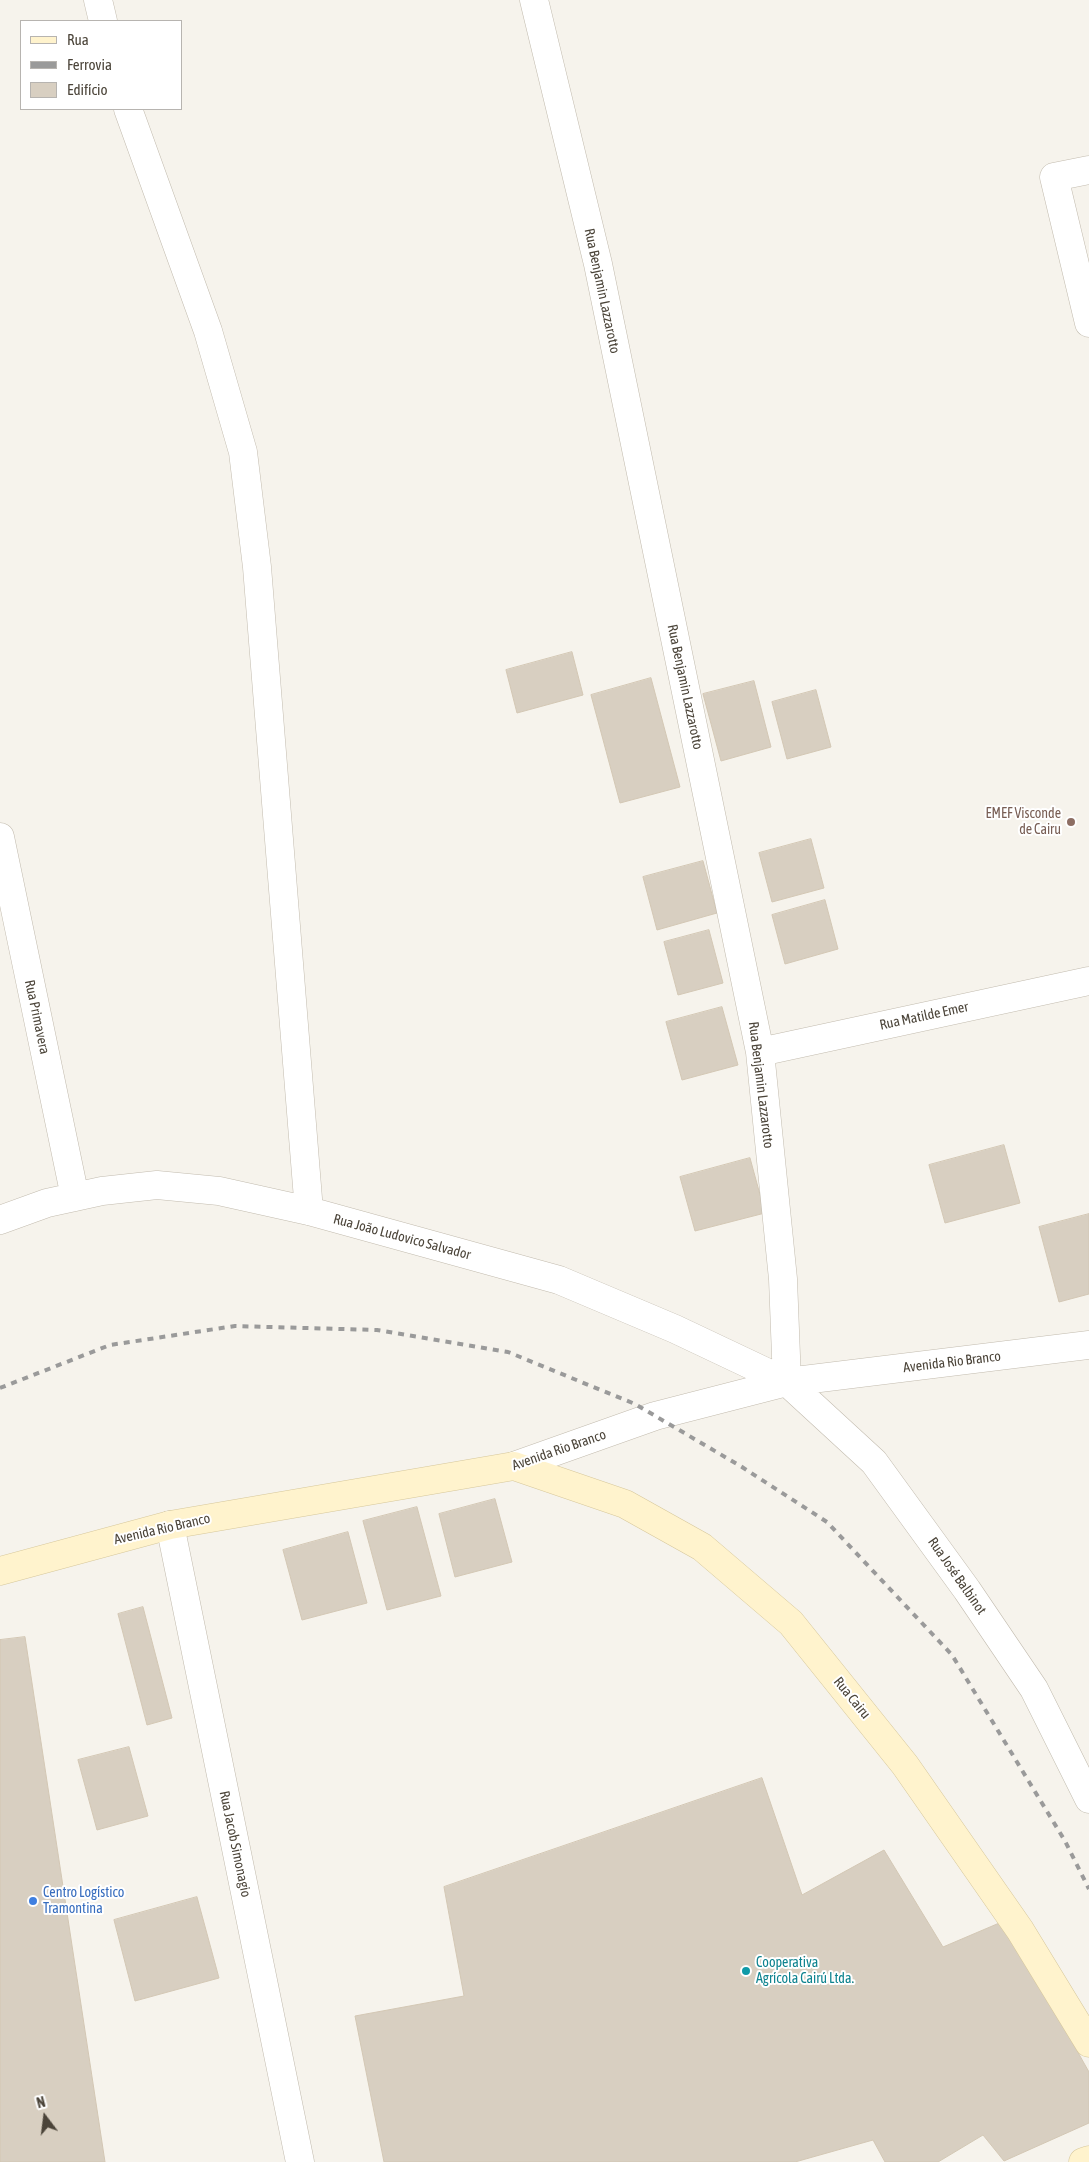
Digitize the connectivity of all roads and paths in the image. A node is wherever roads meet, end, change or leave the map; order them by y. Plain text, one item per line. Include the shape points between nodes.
1 (98, 0) edge
2 (534, 0) edge
3 (103, 20) edge
4 (128, 110) edge
5 (1089, 170) edge
6 (1089, 323) edge
7 (0, 836) edge
8 (1089, 981) edge
9 (760, 1052) junction
10 (75, 1197) junction
11 (309, 1211) junction
12 (0, 1220) edge
13 (1089, 1345) edge
14 (787, 1382) junction
15 (514, 1466) junction
16 (170, 1525) junction
17 (0, 1571) edge
18 (1089, 1799) edge
19 (1089, 2043) edge
20 (1089, 2160) edge
21 (300, 2162) edge
22 (1083, 2162) edge

1 - 3 street
2 - 9 street, Rua Benjamin Lazzarotto via 598,264
4 - 11 street via 208,332 243,452 257,567
5 - 6 street via 1054,177
7 - 10 street, Rua Primavera
8 - 9 street, Rua Matilde Emer
9 - 14 street, Rua Benjamin Lazzarotto via 783,1279
10 - 11 street, Rua João Ludovico Salvador via 157,1185 219,1191
10 - 12 street, Rua João Ludovico Salvador
11 - 14 street, Rua João Ludovico Salvador via 559,1280 675,1329
13 - 14 street, Avenida Rio Branco
14 - 15 street, Avenida Rio Branco via 655,1416
14 - 18 street, Rua José Balbinot via 874,1462 967,1590 1034,1689
15 - 16 street, Avenida Rio Branco
15 - 19 street, Rua Cairu via 625,1504 702,1547 791,1623 905,1765 1020,1930
16 - 17 street, Avenida Rio Branco
16 - 21 street, Rua Jacob Simonagio
20 - 22 street

